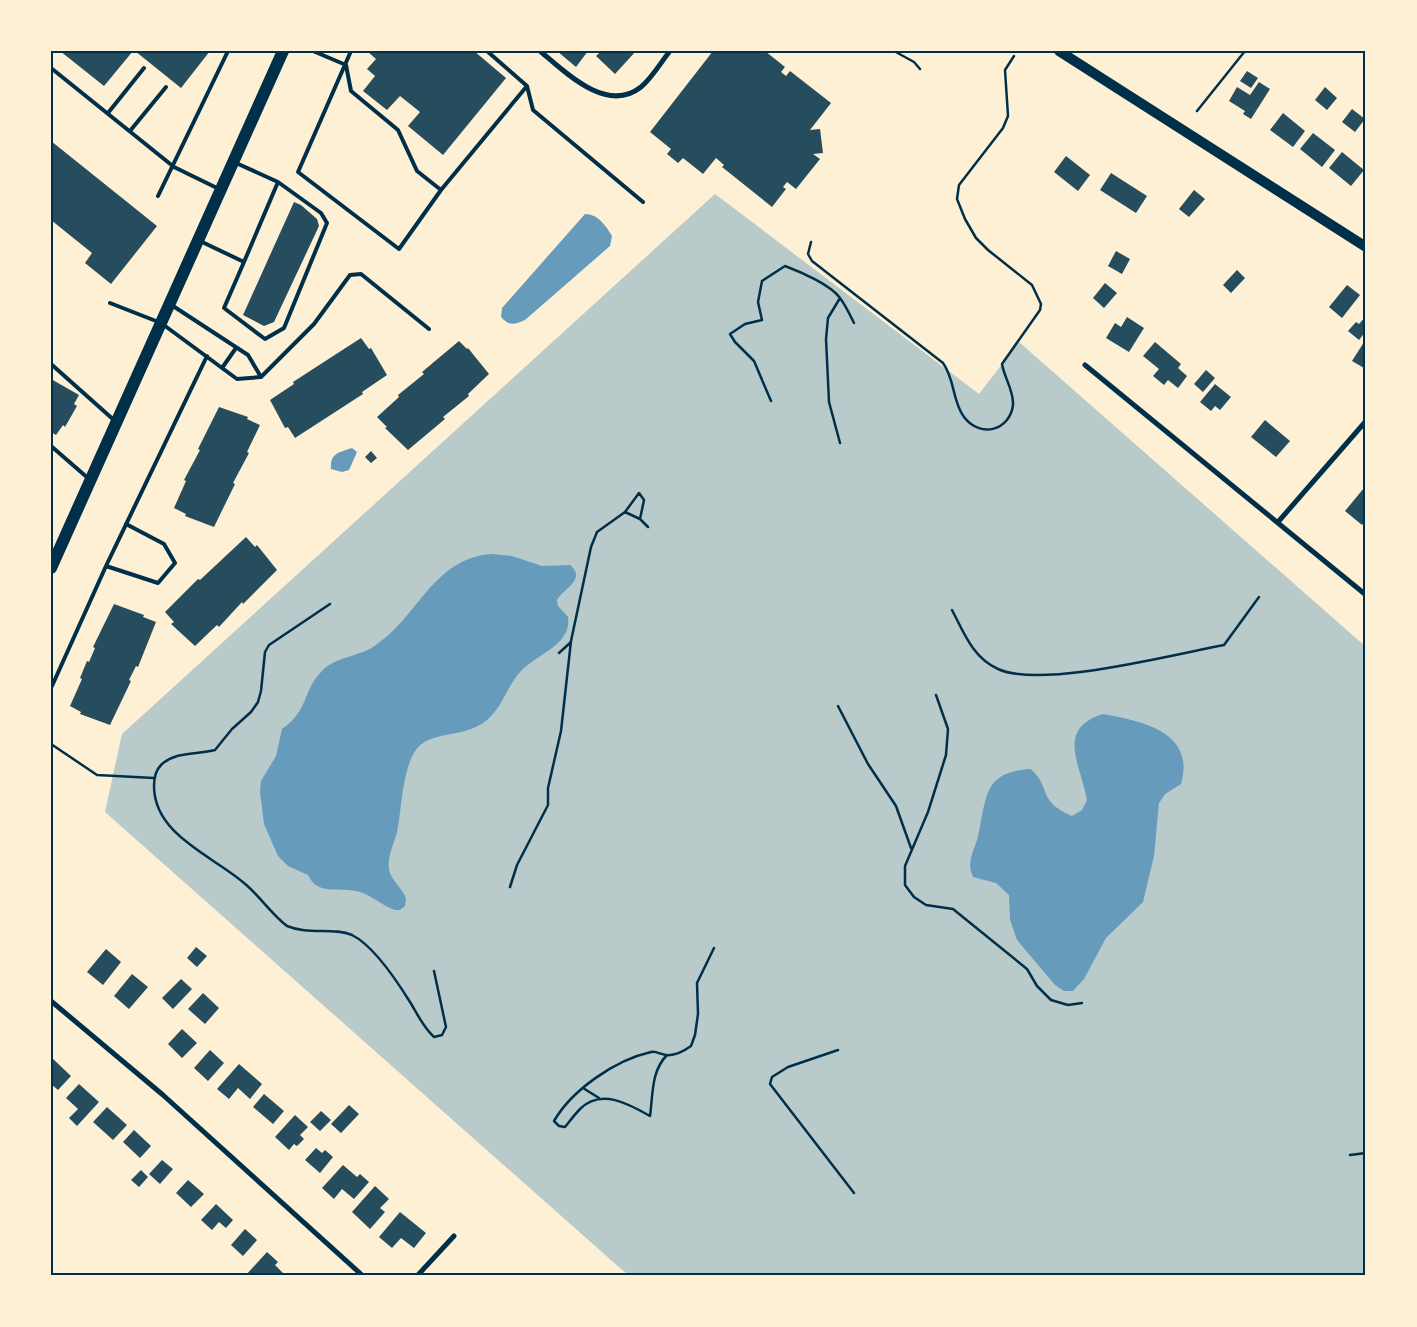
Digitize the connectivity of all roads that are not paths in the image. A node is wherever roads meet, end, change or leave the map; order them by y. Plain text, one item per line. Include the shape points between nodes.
1 (228, 51) edge
2 (283, 51) edge
3 (313, 51) edge
4 (351, 51) edge
5 (487, 51) edge
6 (540, 51) edge
7 (670, 51) edge
8 (1060, 51) edge
9 (346, 65) junction
10 (51, 68) edge
11 (144, 68) dead end
12 (527, 86) junction
13 (166, 87) dead end
14 (108, 113) junction
15 (130, 131) junction
16 (234, 162) junction
17 (174, 167) junction
18 (278, 182) junction
19 (221, 190) junction
20 (441, 190) junction
21 (158, 196) dead end
22 (643, 202) dead end
23 (198, 240) junction
24 (1366, 247) edge
25 (244, 262) junction
26 (110, 303) dead end
27 (170, 304) junction
28 (161, 323) junction
29 (429, 329) dead end
30 (236, 348) junction
31 (207, 356) junction
32 (51, 364) edge
33 (1085, 365) dead end
34 (222, 368) junction
35 (261, 377) junction
36 (1366, 421) edge
37 (117, 422) junction
38 (51, 446) edge
39 (91, 480) junction
40 (1278, 522) junction
41 (126, 524) junction
42 (106, 566) junction
43 (51, 568) edge
44 (1366, 595) edge
45 (52, 686) edge
46 (51, 1001) edge
47 (454, 1236) dead end
48 (363, 1276) edge
49 (417, 1276) edge

1 - 17 lane
2 - 16 main road
3 - 9 lane
4 - 9 lane
5 - 12 lane
6 - 7 street via 584,86 620,98 641,87
8 - 24 main road
9 - 20 lane via 351,91 398,130 417,171
9 - 20 lane via 298,172 399,249
10 - 14 lane
11 - 14 lane
12 - 20 lane
12 - 22 lane via 533,110
13 - 15 lane
14 - 15 lane
15 - 17 lane
16 - 18 lane
16 - 19 main road
17 - 19 lane
17 - 21 lane
18 - 25 lane
18 - 25 lane via 320,213 327,223 284,328 265,339 224,308
19 - 23 main road
23 - 25 lane
23 - 27 main road
26 - 28 lane
27 - 28 main road
27 - 30 lane
28 - 31 lane
28 - 37 main road
29 - 35 lane via 361,274 350,275 314,324
30 - 34 lane
30 - 35 lane via 248,356
31 - 34 lane
31 - 41 lane
32 - 37 lane
33 - 40 street
34 - 35 lane via 237,378
36 - 40 street
37 - 39 main road
38 - 39 lane
39 - 43 main road
40 - 44 street
41 - 42 lane
41 - 42 lane via 164,544 175,564 158,583
42 - 45 lane
46 - 48 street via 163,1095
47 - 49 street

